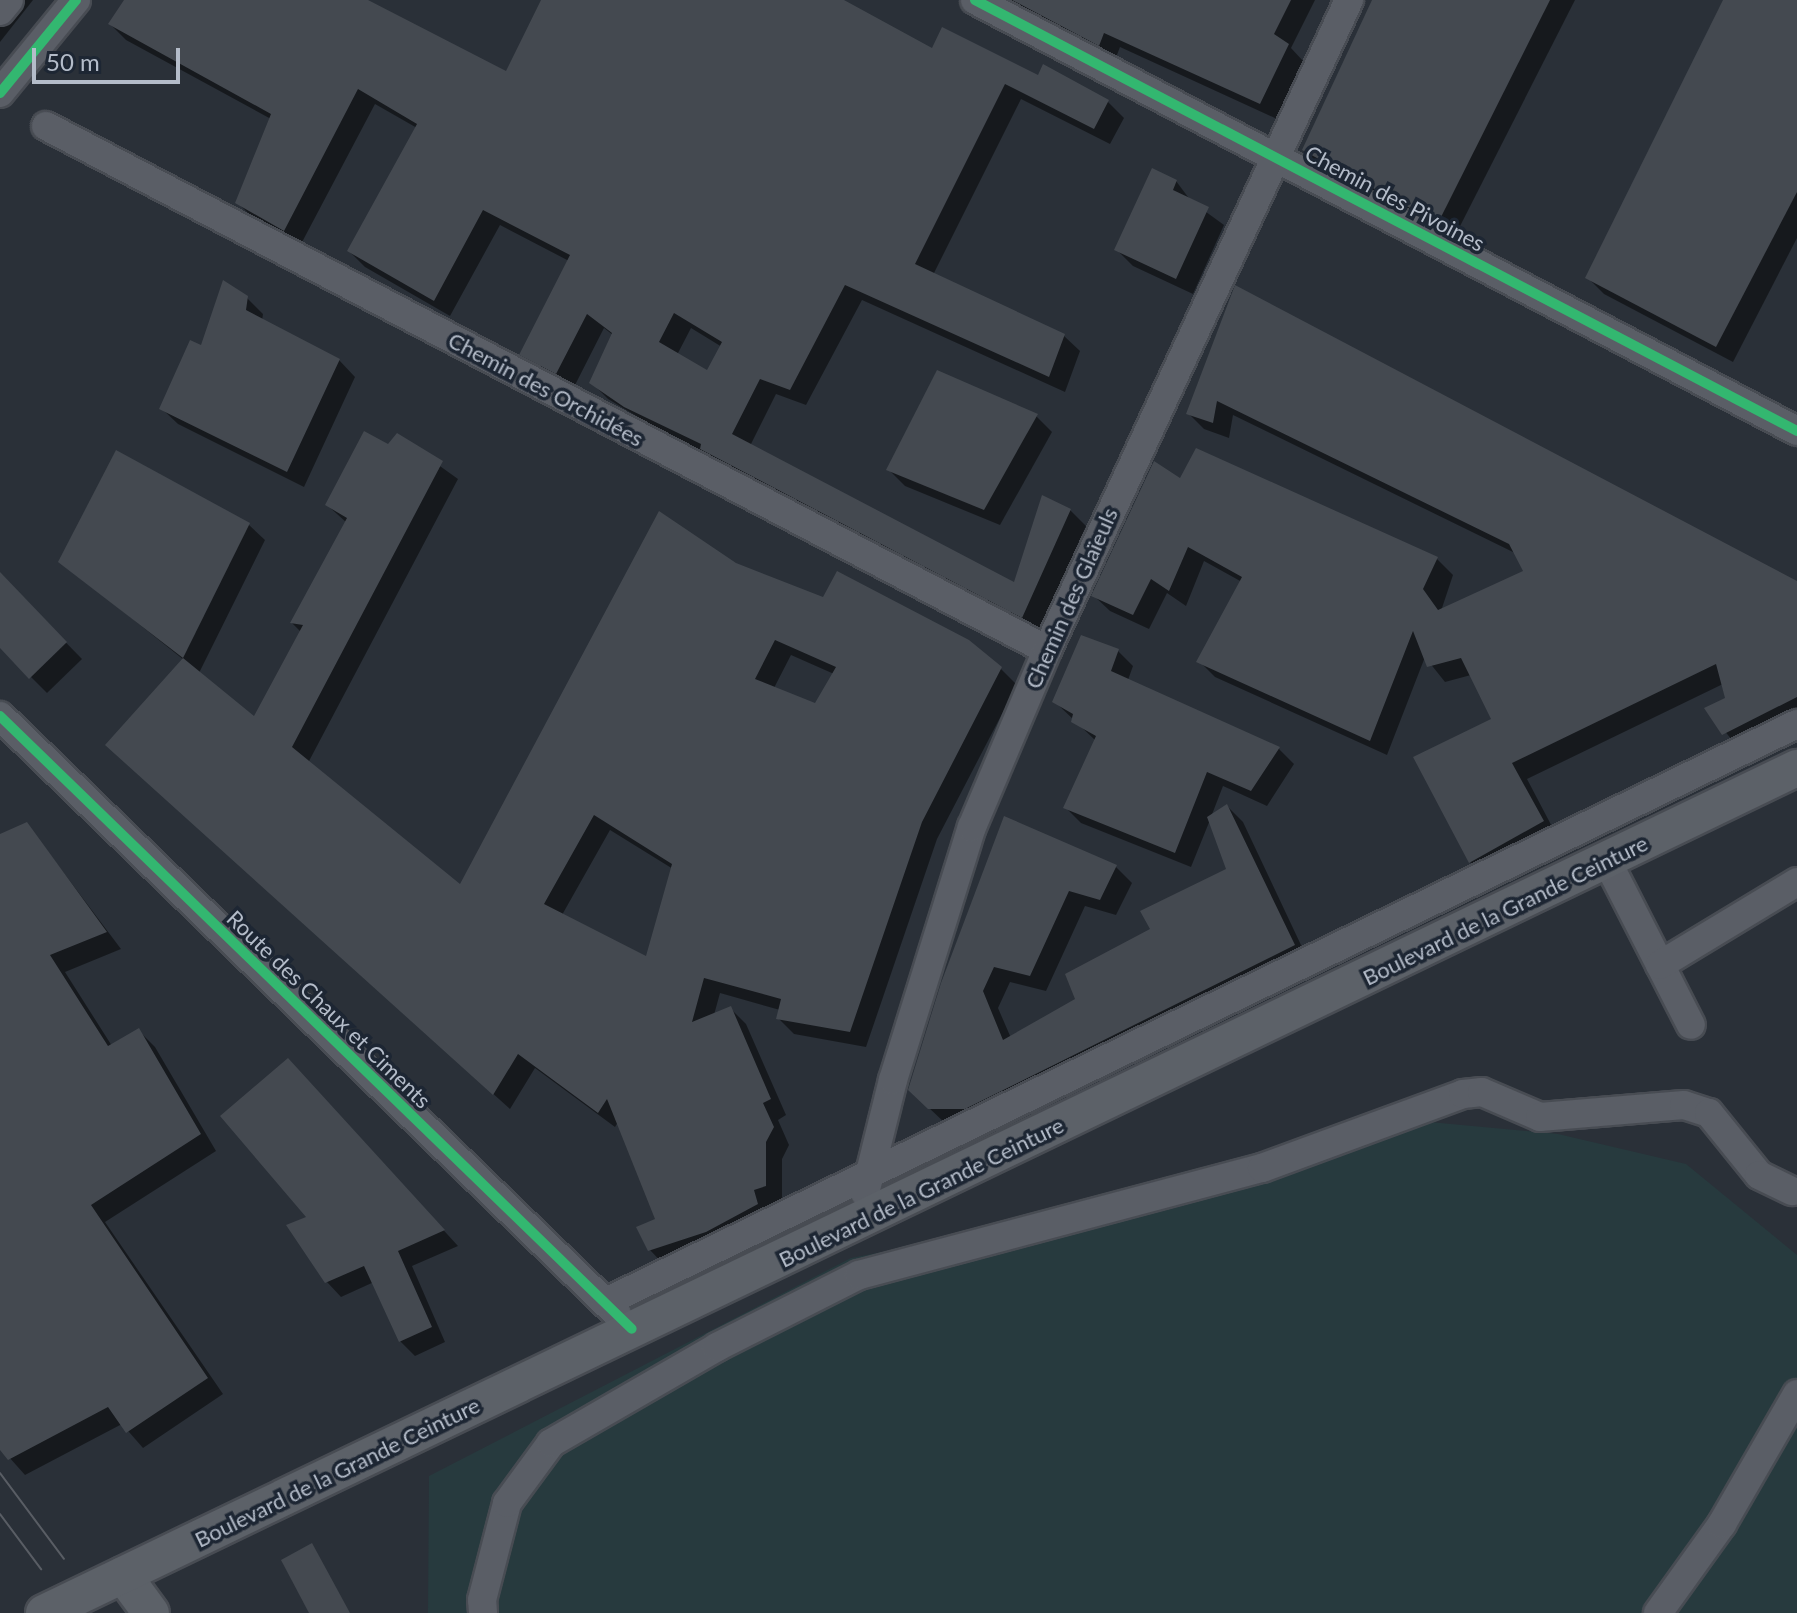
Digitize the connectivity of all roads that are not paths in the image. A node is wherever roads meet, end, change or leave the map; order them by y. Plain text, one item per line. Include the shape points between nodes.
1 (9, 0) edge
2 (76, 0) edge
3 (975, 0) edge
4 (1349, 0) edge
5 (0, 11) edge
6 (0, 93) edge
7 (46, 126) dead end
8 (1273, 156) junction
9 (1797, 431) edge
10 (1047, 650) junction
11 (0, 716) edge
12 (1797, 724) edge
13 (1718, 763) junction
14 (1797, 768) edge
15 (1736, 797) junction
16 (1609, 819) junction
17 (1574, 835) junction
18 (1608, 860) junction
19 (1797, 882) edge
20 (1433, 902) junction
21 (1457, 933) junction
22 (1660, 965) junction
23 (1691, 1025) dead end
24 (1053, 1087) junction
25 (1068, 1122) junction
26 (865, 1180) junction
27 (1795, 1197) edge
28 (866, 1220) junction
29 (606, 1302) junction
30 (632, 1329) junction
31 (1797, 1394) edge
32 (123, 1575) junction
33 (44, 1613) edge
34 (151, 1613) edge
35 (483, 1613) edge
36 (1658, 1613) edge

1 - 5 street
2 - 6 street
3 - 8 street, Chemin des Pivoines
4 - 8 street, Chemin des Glaïeuls
7 - 10 street, Chemin des Orchidées
8 - 9 street, Chemin des Pivoines
8 - 10 street, Chemin des Glaïeuls
10 - 26 street, Chemin des Glaïeuls via 972,827
11 - 29 street, Route des Chaux et Ciments
12 - 13 street
13 - 15 street
13 - 16 street
14 - 15 main road, Boulevard de la Grande Ceinture
15 - 18 main road, Boulevard de la Grande Ceinture
16 - 17 street
16 - 18 street
17 - 18 street
17 - 20 street
18 - 21 main road, Boulevard de la Grande Ceinture
18 - 22 street
19 - 22 street
20 - 21 street
20 - 24 street
21 - 25 main road, Boulevard de la Grande Ceinture
22 - 23 street
24 - 25 street
24 - 26 street
25 - 28 main road, Boulevard de la Grande Ceinture
26 - 28 street, Chemin des Glaïeuls
26 - 29 street
27 - 35 street via 1759,1175 1709,1113 1684,1105 1540,1117 1482,1092 1463,1094 1262,1168 859,1275 717,1347 551,1443 507,1503
28 - 30 main road, Boulevard de la Grande Ceinture
29 - 30 street, Route des Chaux et Ciments
30 - 32 main road, Boulevard de la Grande Ceinture
31 - 36 street via 1722,1524
32 - 33 main road, Boulevard de la Grande Ceinture
32 - 34 main road

